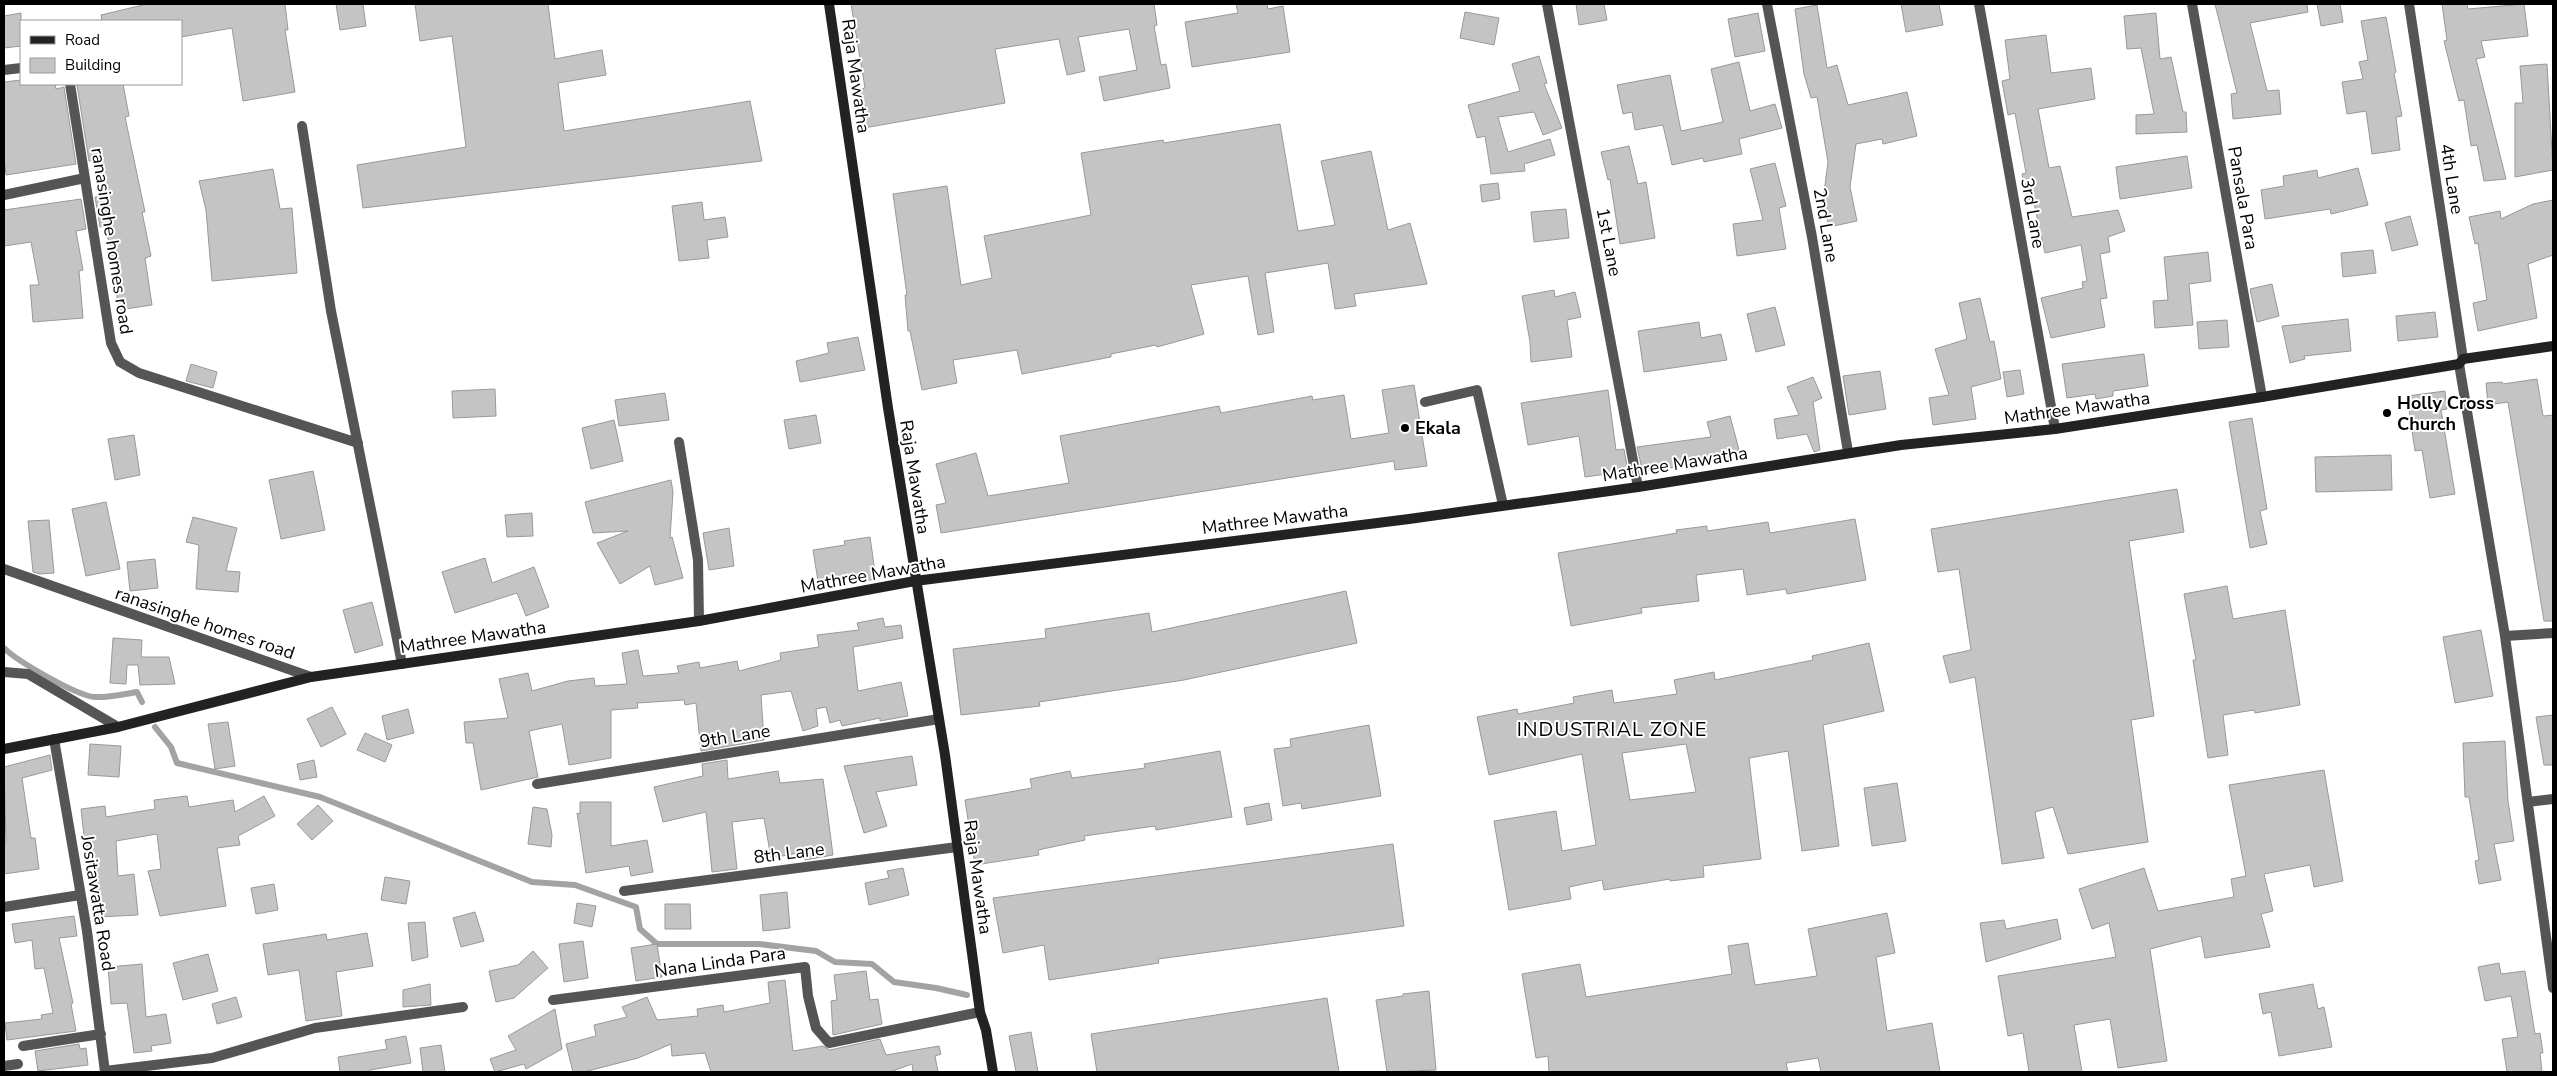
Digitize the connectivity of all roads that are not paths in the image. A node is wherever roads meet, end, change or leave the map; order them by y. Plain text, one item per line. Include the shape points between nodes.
1 (829, 4) edge
2 (1547, 4) edge
3 (1767, 4) edge
4 (1979, 4) edge
5 (2192, 4) edge
6 (2409, 4) edge
7 (20, 68) edge
8 (4, 70) edge
9 (70, 85) edge
10 (302, 126) dead end
11 (85, 178) junction
12 (4, 195) edge
13 (2553, 346) edge
14 (2461, 362) junction
15 (2262, 397) junction
16 (1425, 402) dead end
17 (2055, 429) junction
18 (679, 442) dead end
19 (358, 443) junction
20 (1848, 452) junction
21 (1638, 487) junction
22 (1503, 506) junction
23 (4, 569) edge
24 (915, 581) junction
25 (699, 622) junction
26 (2553, 633) edge
27 (2506, 636) junction
28 (402, 664) junction
29 (4, 672) edge
30 (311, 677) junction
31 (938, 719) junction
32 (118, 727) junction
33 (54, 739) junction
34 (4, 749) edge
35 (537, 784) dead end
36 (2553, 798) edge
37 (2528, 802) junction
38 (958, 847) junction
39 (624, 890) dead end
40 (80, 895) junction
41 (4, 907) edge
42 (2553, 988) edge
43 (554, 1000) dead end
44 (463, 1008) dead end
45 (980, 1012) junction
46 (101, 1034) junction
47 (23, 1046) dead end
48 (18, 1064) dead end
49 (4, 1066) edge
50 (105, 1072) edge
51 (993, 1072) edge

1 - 24 street, Raja Mawatha
2 - 21 street, 1st Lane
3 - 20 street, 2nd Lane via 1812,237
4 - 17 street, 3rd Lane
5 - 15 street, Pansala Para
6 - 14 street, 4th Lane
7 - 8 street
9 - 11 street, ranasinghe homes road
10 - 19 street via 331,312
11 - 12 street
11 - 19 street, ranasinghe homes road via 112,343 120,362 139,373
13 - 14 street, Mathree Mawatha
14 - 15 street, Mathree Mawatha
14 - 27 street, 4th Lane
15 - 17 street, Mathree Mawatha
16 - 22 street via 1478,390
17 - 20 street, Mathree Mawatha
18 - 25 street via 698,560
19 - 28 street
20 - 21 street, Mathree Mawatha
21 - 22 street, Mathree Mawatha
22 - 24 street, Mathree Mawatha
23 - 30 street, ranasinghe homes road
24 - 25 street, Mathree Mawatha
24 - 31 street, Raja Mawatha
25 - 28 street, Mathree Mawatha
26 - 27 street
27 - 37 street, 4th Lane
28 - 30 street, Mathree Mawatha
29 - 32 street via 28,674
30 - 32 street, Mathree Mawatha
31 - 35 street, 9th Lane
31 - 38 street, Raja Mawatha
32 - 33 street, Mathree Mawatha
33 - 34 street, Mathree Mawatha
33 - 40 street, Jositawatta Road
36 - 37 street
37 - 42 street, 4th Lane
38 - 39 street, 8th Lane
38 - 45 street, Raja Mawatha
40 - 41 street
40 - 46 street, Jositawatta Road
43 - 45 street, Nana Linda Para via 806,967 808,996 816,1028 829,1043
44 - 50 street via 315,1028 212,1058
45 - 51 street, Raja Mawatha
46 - 47 street
46 - 50 street, Jositawatta Road
48 - 49 street

